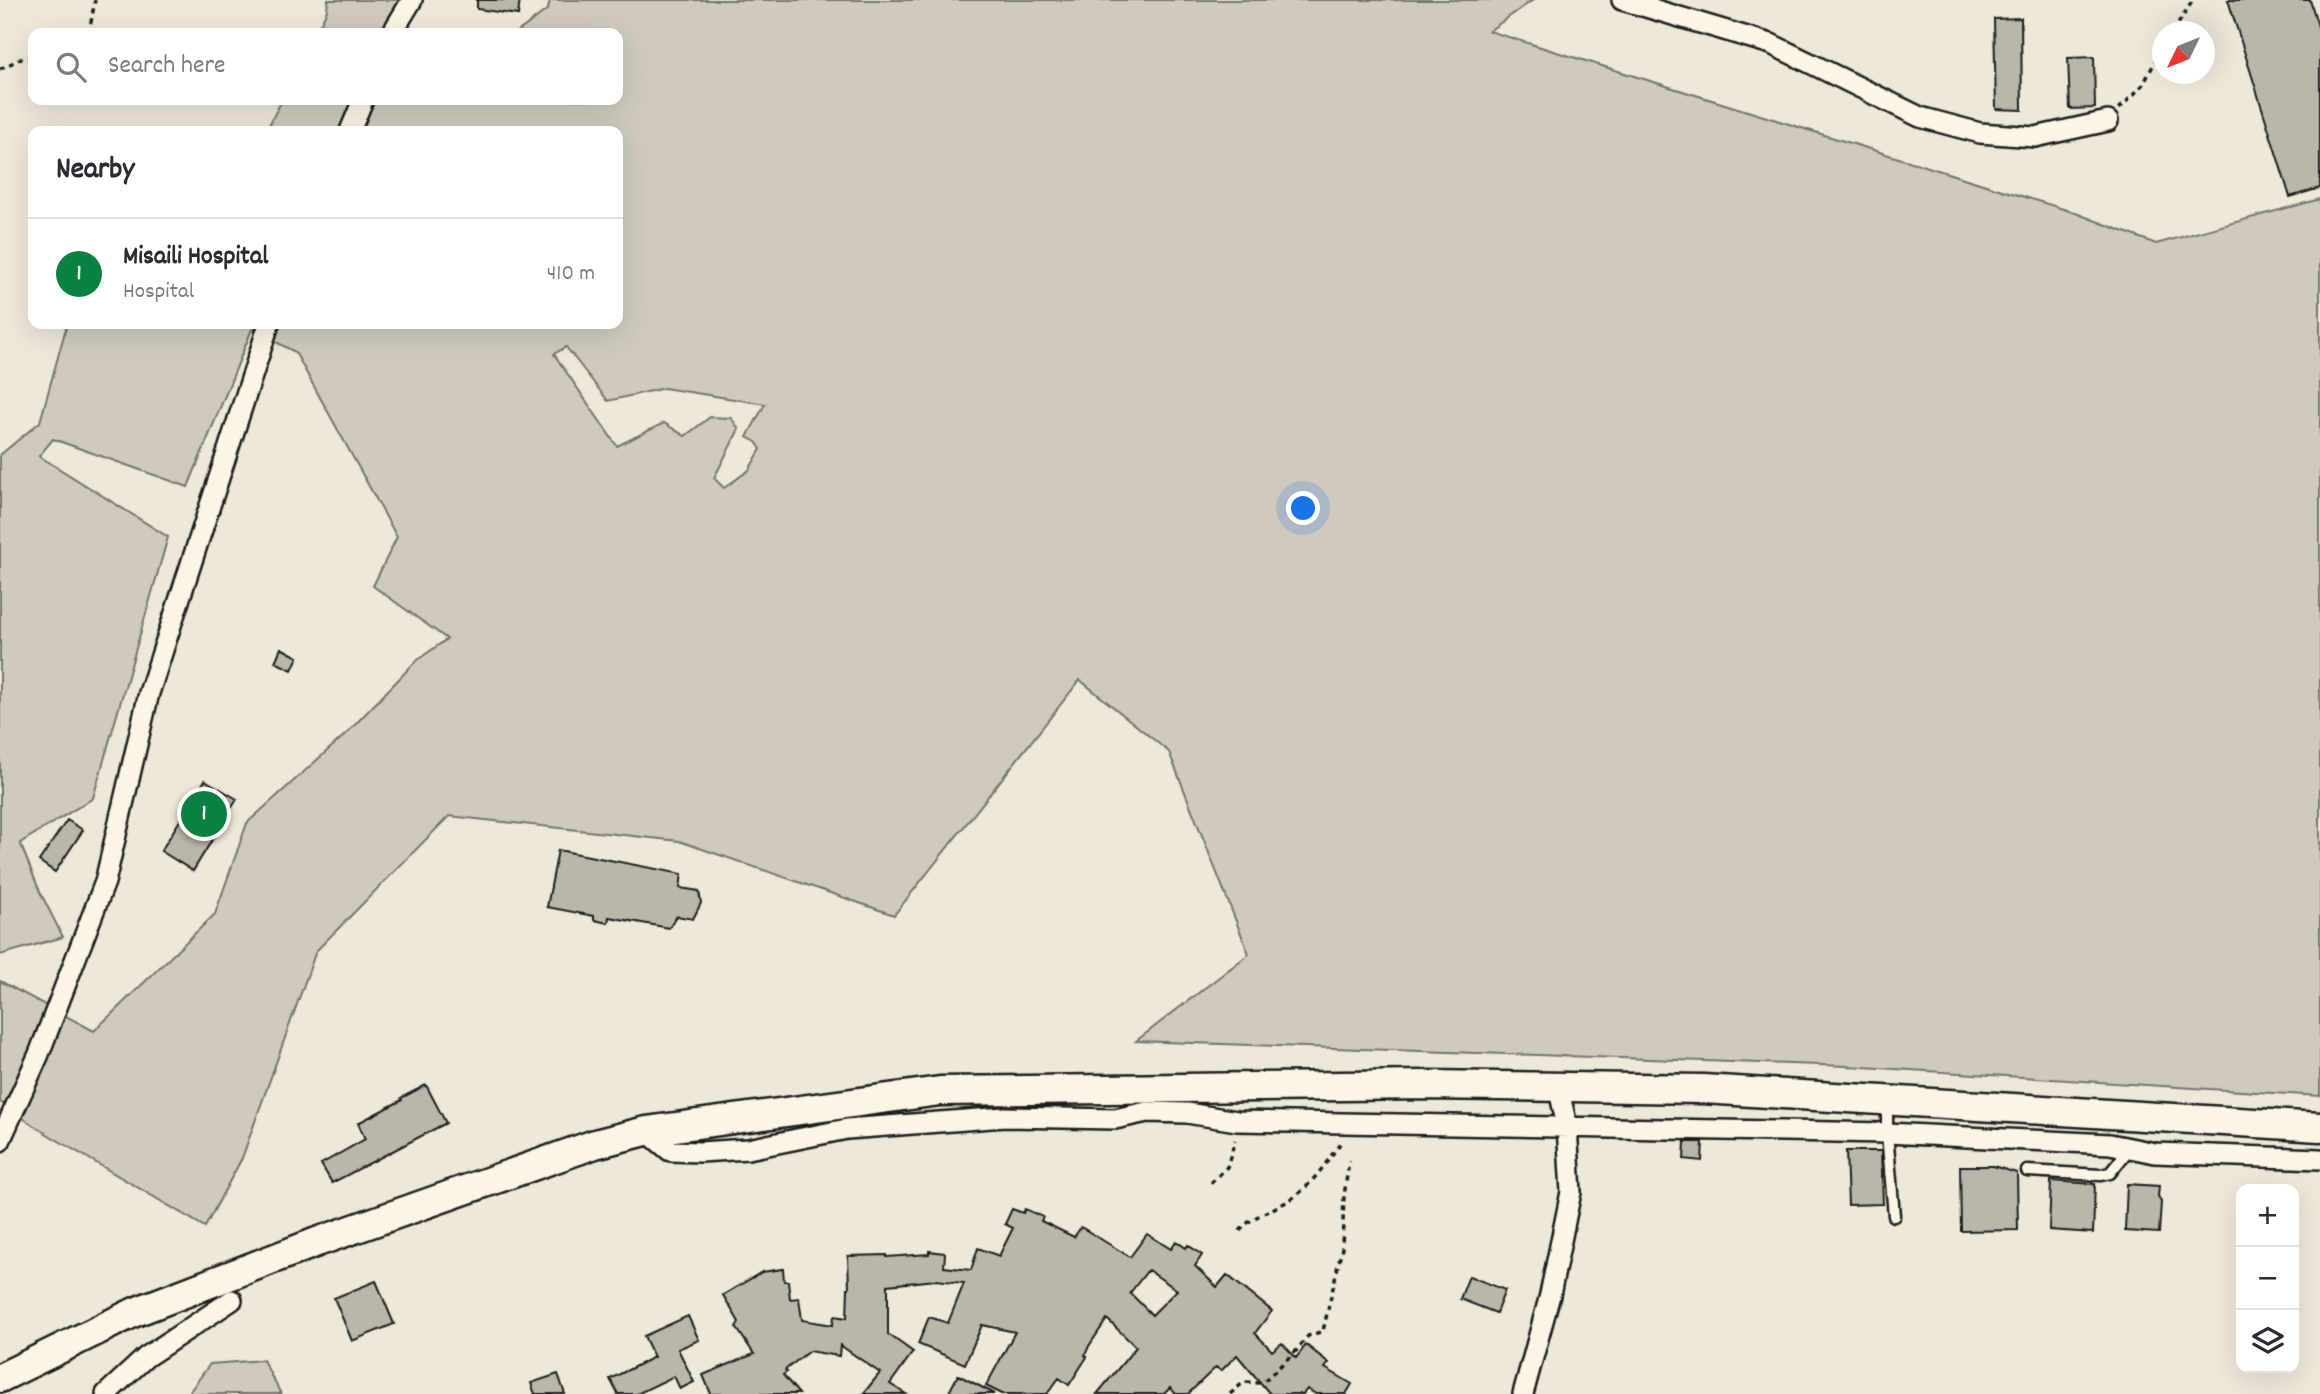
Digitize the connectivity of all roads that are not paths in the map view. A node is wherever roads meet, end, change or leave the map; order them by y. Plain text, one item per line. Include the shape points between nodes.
1 (412, 0) edge
2 (1622, 0) edge
3 (395, 28) edge
4 (361, 105) edge
5 (2108, 121) road end
6 (352, 126) edge
7 (267, 329) edge
8 (1558, 1086) junction
9 (1887, 1099) junction
10 (1567, 1126) junction
11 (2320, 1127) edge
12 (646, 1131) junction
13 (1887, 1133) junction
14 (0, 1142) edge
15 (2130, 1148) junction
16 (2320, 1159) edge
17 (2027, 1171) dead end
18 (1894, 1216) dead end
19 (232, 1300) dead end
20 (0, 1378) edge
21 (106, 1394) edge
22 (1523, 1394) edge

1 - 3 street
2 - 5 street via 1771,44 1920,117 1980,133 2035,137
4 - 6 street
7 - 14 street via 149,693 105,882
8 - 9 main road
8 - 10 street
8 - 12 main road via 940,1091
9 - 11 main road
9 - 13 lane
10 - 12 street via 1241,1121 1147,1112 1115,1119 1004,1117 847,1129 748,1149 700,1152 670,1151
10 - 13 street
10 - 22 street via 1571,1192
12 - 20 main road via 595,1144 247,1268 135,1312
13 - 15 street
13 - 18 lane
15 - 16 street via 2155,1153
15 - 17 lane via 2101,1175
19 - 21 street via 146,1357

